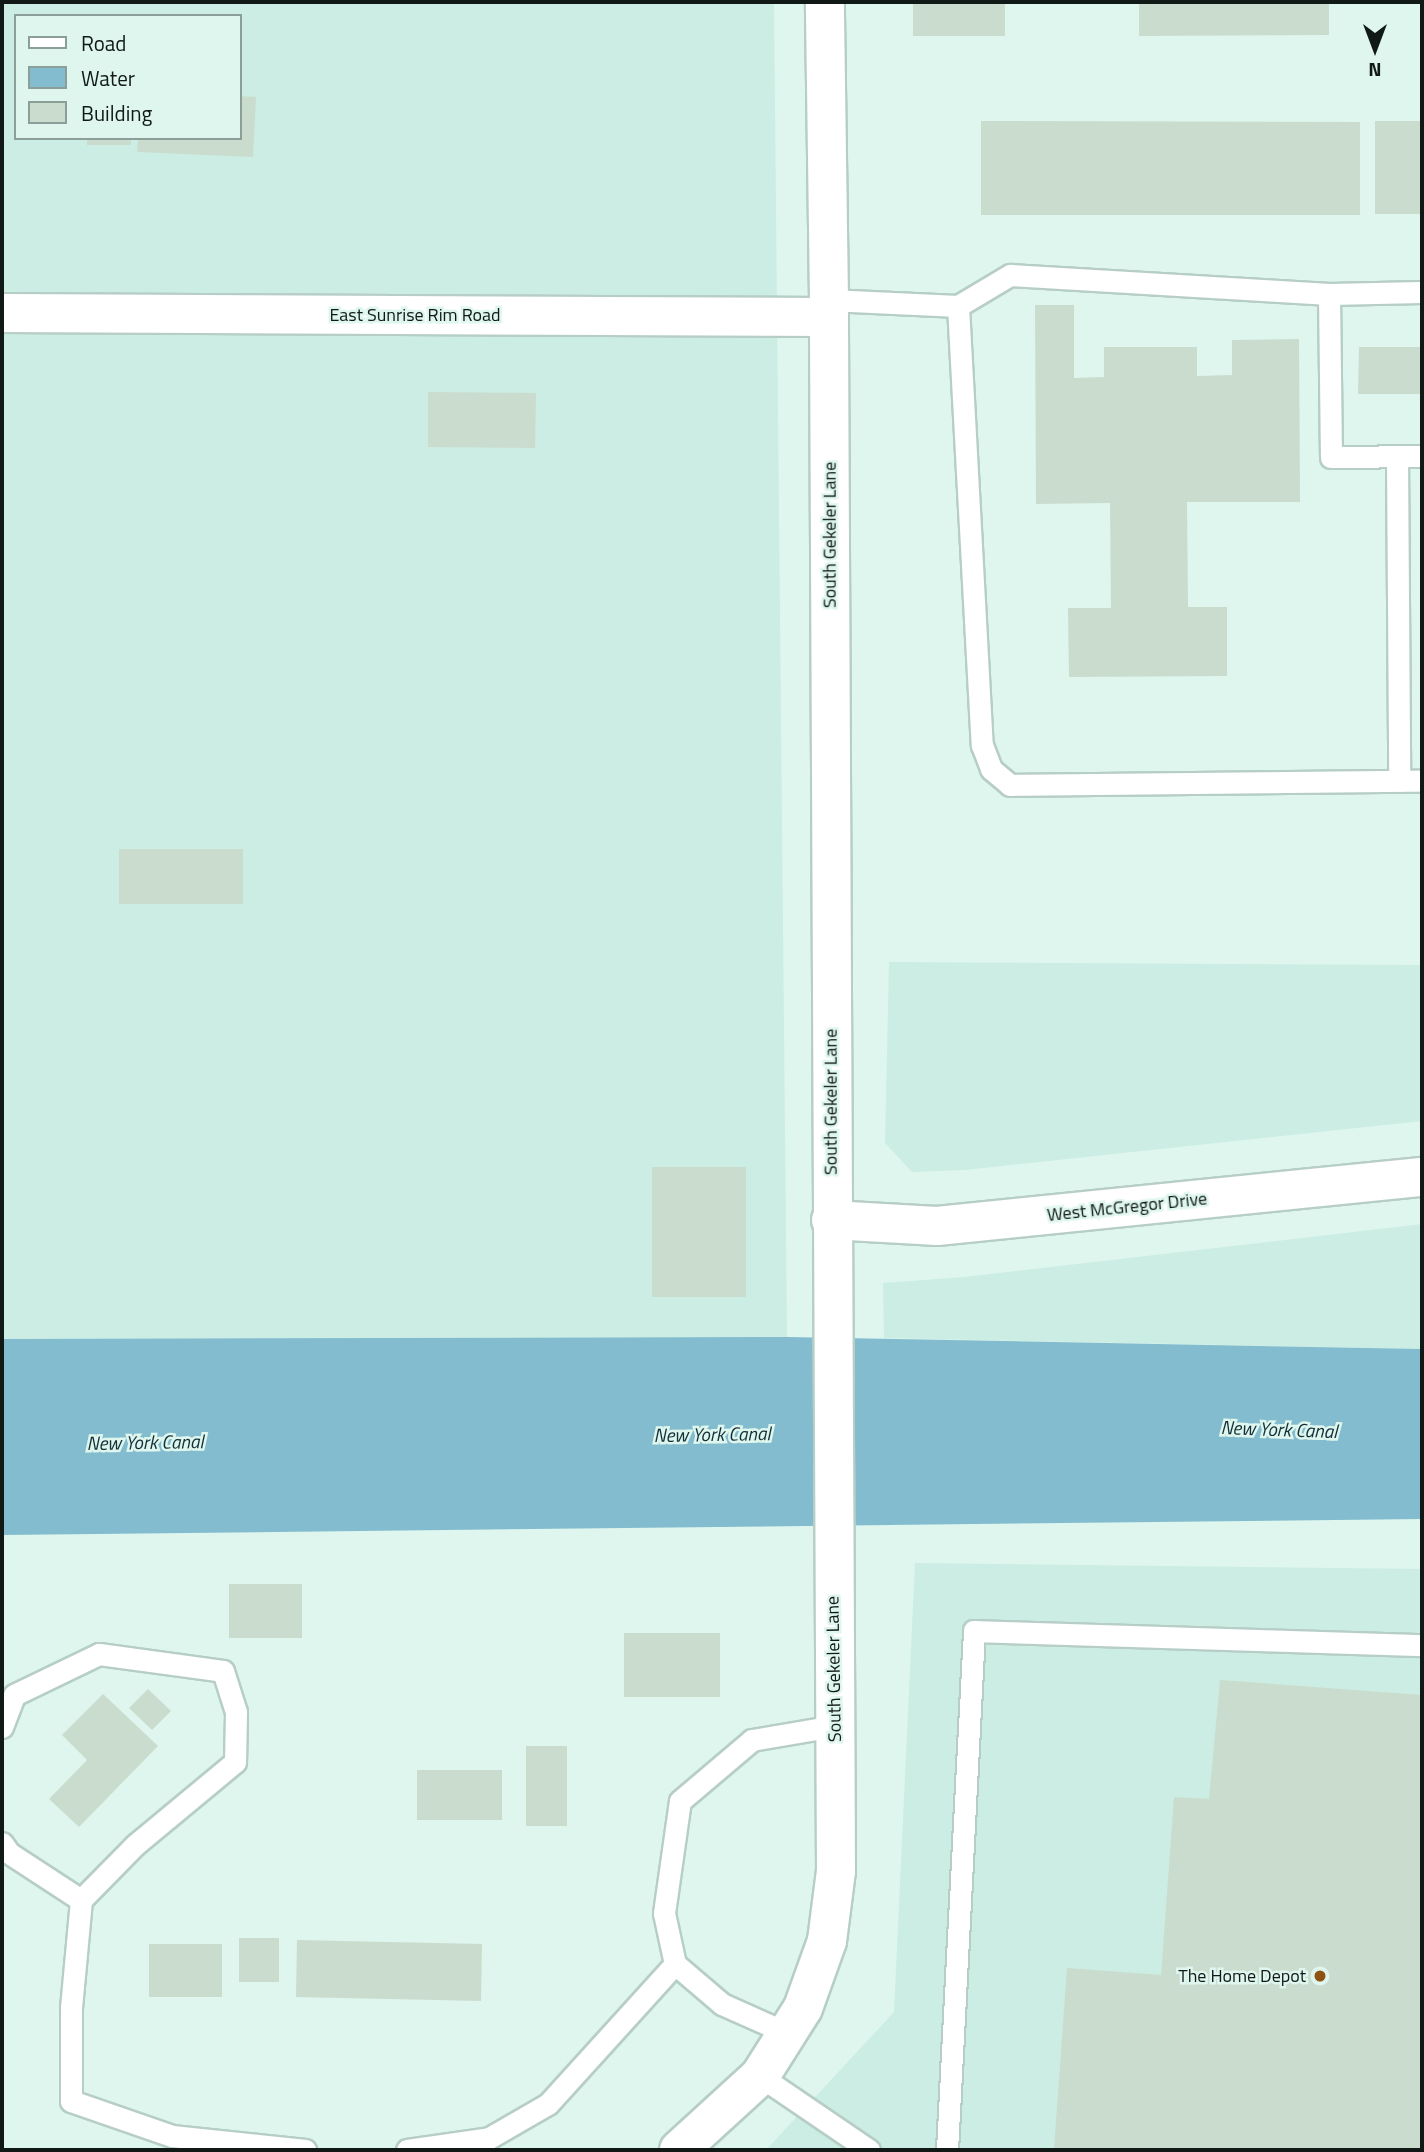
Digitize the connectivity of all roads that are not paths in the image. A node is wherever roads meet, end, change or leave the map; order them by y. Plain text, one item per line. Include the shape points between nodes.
1 (825, 2) edge
2 (1422, 292) edge
3 (1329, 294) junction
4 (958, 306) junction
5 (829, 309) junction
6 (2, 313) edge
7 (1397, 456) junction
8 (1422, 456) edge
9 (1399, 781) junction
10 (1422, 781) edge
11 (1422, 1177) edge
12 (831, 1220) junction
13 (1422, 1645) edge
14 (834, 1726) junction
15 (2, 1727) edge
16 (2, 1843) edge
17 (81, 1900) junction
18 (675, 1964) junction
19 (787, 2034) junction
20 (761, 2076) junction
21 (835, 2127) junction
22 (305, 2150) edge
23 (407, 2150) edge
24 (679, 2150) edge
25 (832, 2150) edge
26 (869, 2150) edge
27 (947, 2150) edge

1 - 5 street, South Gekeler Lane
2 - 3 lane
3 - 4 lane via 1010,275
3 - 7 lane via 1331,457
4 - 5 lane
4 - 9 lane via 982,745 991,769 1010,785
5 - 6 street, East Sunrise Rim Road
5 - 12 street, South Gekeler Lane
7 - 8 lane
7 - 9 lane
9 - 10 lane
11 - 12 street, West McGregor Drive via 937,1226
12 - 14 street, South Gekeler Lane
13 - 27 lane via 974,1631
14 - 18 lane via 752,1740 680,1801 664,1913
14 - 19 street, South Gekeler Lane via 836,1871 827,1941 803,2008
15 - 17 lane via 14,1695 99,1654 223,1671 236,1712 234,1762 135,1845
16 - 17 lane via 9,1853
17 - 22 lane via 71,2008 71,2101 172,2136
18 - 19 lane via 722,2004
18 - 23 lane via 548,2104 489,2138
19 - 20 street, South Gekeler Lane
20 - 21 lane
20 - 24 street, South Gekeler Lane
21 - 25 lane
21 - 26 lane

